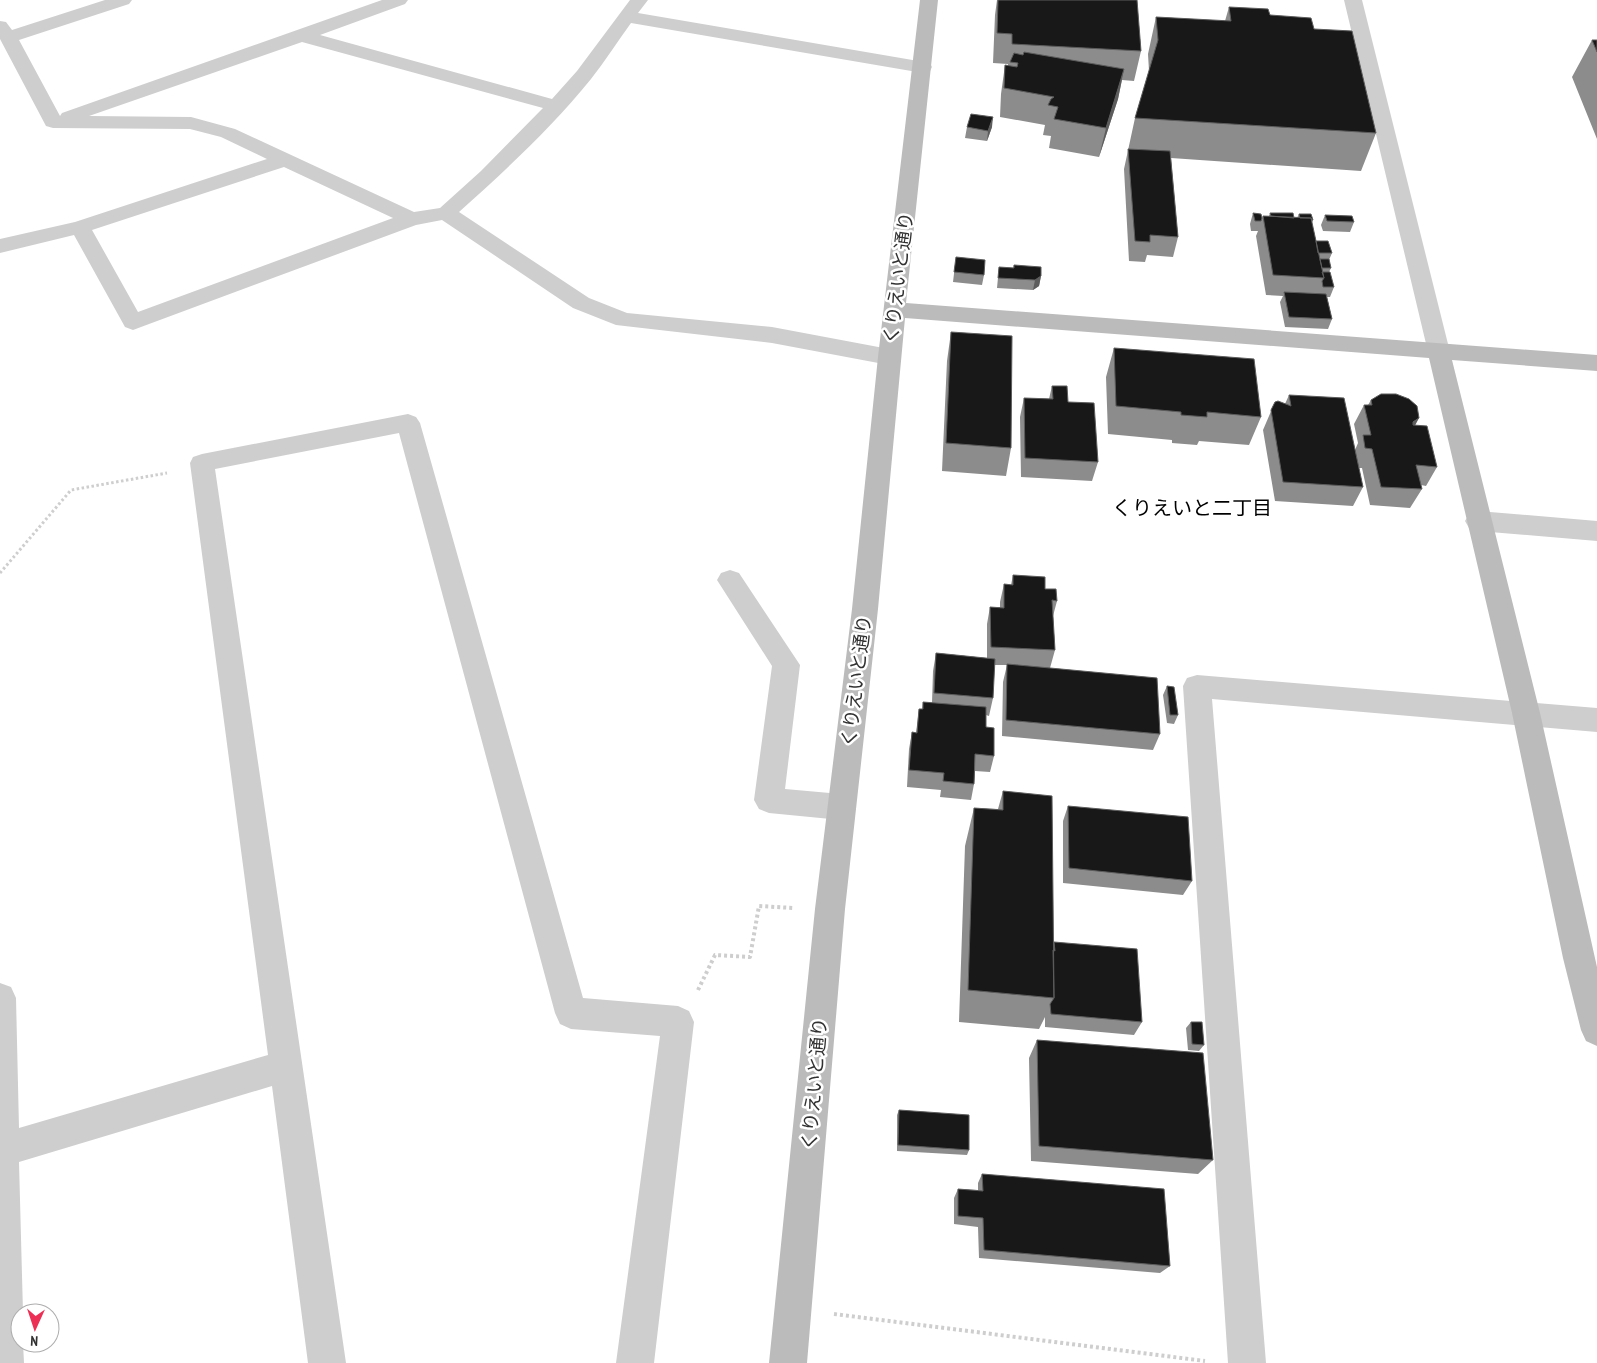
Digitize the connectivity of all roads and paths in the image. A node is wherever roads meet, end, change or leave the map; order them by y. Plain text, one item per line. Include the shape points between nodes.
1 (123, 0) edge
2 (399, 0) edge
3 (639, 0) edge
4 (929, 0) edge
5 (1353, 0) edge
6 (628, 17) junction
7 (4, 32) edge
8 (301, 36) junction
9 (923, 67) junction
10 (556, 106) junction
11 (53, 122) junction
12 (284, 160) junction
13 (446, 213) junction
14 (412, 219) junction
15 (80, 227) junction
16 (0, 246) edge
17 (894, 310) junction
18 (1439, 352) junction
19 (888, 357) junction
20 (1597, 363) edge
21 (202, 463) junction
22 (1478, 521) junction
23 (1597, 531) edge
24 (0, 573) edge
25 (730, 580) dead end
26 (1526, 714) junction
27 (1597, 720) edge
28 (841, 807) junction
29 (830, 909) junction
30 (1588, 959) edge
31 (0, 998) edge
32 (678, 1022) junction
33 (1597, 1030) edge
34 (285, 1066) junction
35 (1, 1151) edge
36 (792, 1309) junction
37 (1215, 1362) dead end
38 (5, 1363) edge
39 (327, 1363) edge
40 (635, 1363) edge
41 (788, 1363) edge
42 (1247, 1363) edge

1 - 7 street
2 - 8 street
3 - 6 street
4 - 9 street, くりえいと通り
5 - 18 street
6 - 9 street
6 - 10 street
7 - 11 street
8 - 10 street
8 - 11 street
9 - 17 street, くりえいと通り
10 - 13 street
11 - 12 street via 190,123 228,133
12 - 14 street
12 - 15 street
13 - 14 street
13 - 19 street via 581,303 624,320 772,335
14 - 15 street via 133,322
15 - 16 street
17 - 18 street
17 - 19 street, くりえいと通り
18 - 20 street
18 - 22 street
19 - 28 street, くりえいと通り via 865,609
21 - 24 path via 182,470 71,490
21 - 32 street via 408,423 571,1013
21 - 34 street
22 - 23 street
22 - 26 street
25 - 28 street via 786,665 769,800
26 - 27 street
26 - 30 street
26 - 42 street via 1198,686
28 - 29 street, くりえいと通り
29 - 32 path via 759,906 750,957 715,956
29 - 36 street, くりえいと通り
30 - 33 street
31 - 35 street
32 - 40 street
34 - 35 street
34 - 39 street
35 - 38 street
36 - 37 path
36 - 41 street, くりえいと通り

